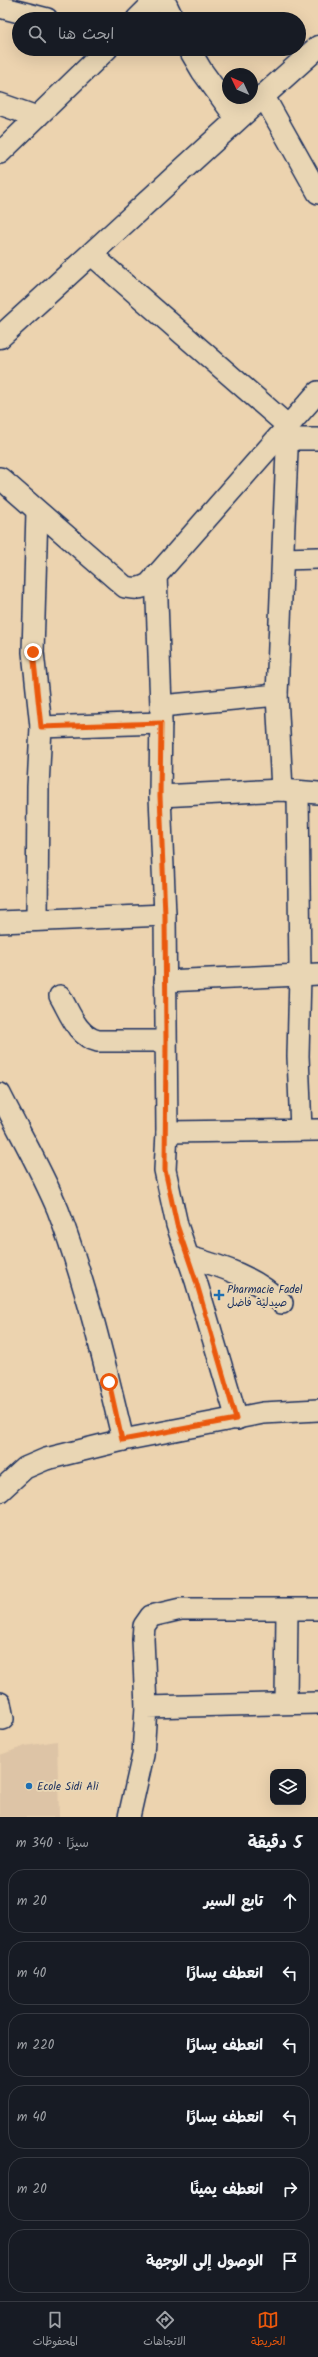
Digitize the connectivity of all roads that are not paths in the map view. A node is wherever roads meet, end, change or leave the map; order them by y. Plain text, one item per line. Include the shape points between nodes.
1 (156, 0) edge
2 (164, 0) edge
3 (0, 7) edge
4 (20, 12) edge
5 (144, 12) edge
6 (170, 12) edge
7 (318, 47) edge
8 (100, 56) edge
9 (193, 56) edge
10 (263, 95) junction
11 (0, 104) edge
12 (37, 117) junction
13 (236, 118) junction
14 (0, 152) edge
15 (318, 193) edge
16 (91, 254) junction
17 (0, 338) edge
18 (318, 392) edge
19 (288, 433) junction
20 (318, 439) edge
21 (0, 478) edge
22 (37, 511) junction
23 (318, 558) edge
24 (283, 559) junction
25 (156, 575) junction
26 (277, 695) junction
27 (161, 714) junction
28 (41, 727) junction
29 (299, 792) edge
30 (160, 796) junction
31 (165, 915) junction
32 (36, 920) junction
33 (0, 922) edge
34 (309, 975) edge
35 (165, 981) junction
36 (60, 996) dead end
37 (166, 1041) junction
38 (0, 1094) edge
39 (309, 1130) edge
40 (167, 1132) junction
41 (188, 1257) junction
42 (282, 1303) dead end
43 (318, 1410) edge
44 (236, 1419) junction
45 (122, 1440) junction
46 (0, 1491) edge
47 (318, 1610) edge
48 (287, 1611) junction
49 (286, 1703) junction
50 (318, 1703) edge
51 (146, 1706) junction
52 (129, 1817) edge

1 - 5 street
2 - 6 street
3 - 4 street
7 - 10 main road
8 - 12 street
9 - 13 street
10 - 13 main road
10 - 15 street
11 - 12 street
12 - 14 street
13 - 16 main road via 169,184
16 - 17 main road
16 - 19 street
18 - 19 street
19 - 20 street
19 - 24 street
19 - 25 street
21 - 22 street
22 - 25 street via 125,587 143,588
22 - 28 street via 33,652
23 - 24 street
24 - 26 street
25 - 27 street
26 - 27 street
26 - 29 street
27 - 28 street
27 - 30 street
28 - 32 street
29 - 30 street
29 - 34 street
30 - 31 street
31 - 32 street
31 - 35 street
32 - 33 street
34 - 35 street
34 - 39 street via 298,1056
35 - 37 street
36 - 37 street via 80,1032 90,1040
37 - 40 street
38 - 45 street via 57,1209 76,1264 109,1382
39 - 40 street
40 - 41 street via 165,1170 177,1225
41 - 42 street via 215,1264 255,1282
41 - 44 street
43 - 44 street
44 - 45 street
45 - 46 street via 46,1459 26,1468
47 - 48 street
48 - 49 street
48 - 51 street via 181,1609 150,1616 144,1626 143,1639
49 - 50 street
49 - 51 street
51 - 52 street via 143,1755

